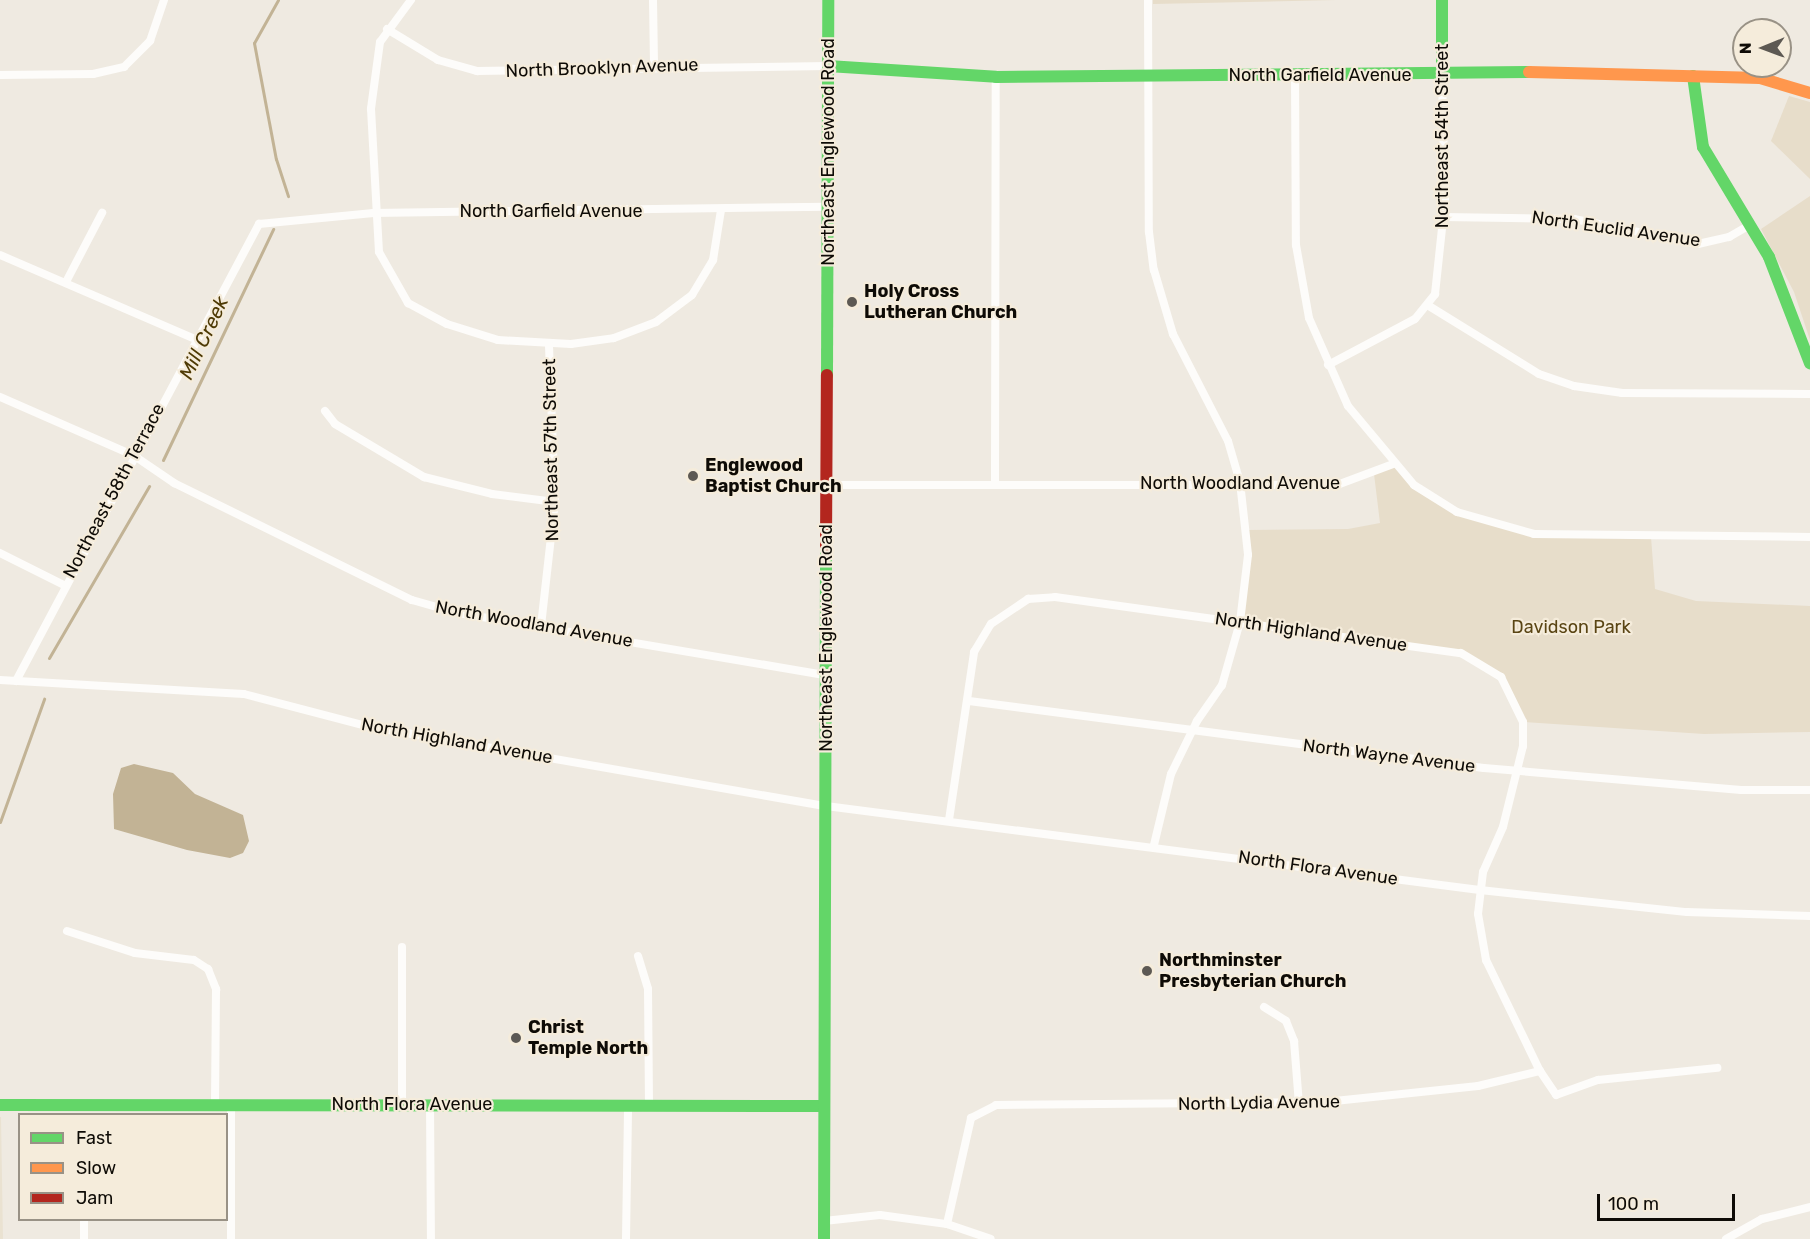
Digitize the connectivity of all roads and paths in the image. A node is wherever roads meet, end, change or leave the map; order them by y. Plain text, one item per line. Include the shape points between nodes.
1 (164, 0) edge
2 (411, 0) edge
3 (653, 0) edge
4 (828, 0) edge
5 (1148, 0) edge
6 (1442, 0) edge
7 (387, 29) junction
8 (828, 66) junction
9 (654, 67) junction
10 (1442, 74) junction
11 (0, 75) edge
12 (1150, 75) junction
13 (1295, 75) junction
14 (1693, 76) junction
15 (996, 77) junction
16 (1810, 93) edge
17 (828, 207) junction
18 (721, 210) junction
19 (102, 213) dead end
20 (373, 213) junction
21 (1443, 217) junction
22 (275, 220) joint
23 (1750, 225) junction
24 (0, 255) edge
25 (67, 280) junction
26 (1429, 306) junction
27 (195, 339) junction
28 (549, 344) junction
29 (1810, 363) edge
30 (1328, 365) junction
31 (1810, 394) edge
32 (0, 397) edge
33 (326, 411) dead end
34 (133, 455) junction
35 (1393, 464) junction
36 (1240, 482) junction
37 (995, 483) junction
38 (827, 485) junction
39 (555, 502) junction
40 (1810, 537) edge
41 (0, 553) edge
42 (64, 585) junction
43 (1240, 622) junction
44 (541, 626) junction
45 (826, 675) junction
46 (0, 680) edge
47 (16, 681) junction
48 (969, 701) junction
49 (1190, 732) junction
50 (1515, 771) junction
51 (1810, 790) edge
52 (826, 806) junction
53 (949, 820) junction
54 (1154, 845) junction
55 (1480, 890) junction
56 (1810, 916) edge
57 (67, 931) dead end
58 (402, 946) dead end
59 (638, 956) dead end
60 (1264, 1006) dead end
61 (1718, 1068) dead end
62 (1540, 1071) junction
63 (215, 1104) junction
64 (231, 1104) junction
65 (402, 1104) junction
66 (430, 1104) junction
67 (1299, 1104) junction
68 (0, 1105) edge
69 (628, 1105) junction
70 (649, 1105) junction
71 (824, 1106) junction
72 (82, 1110) edge
73 (1810, 1207) edge
74 (84, 1221) edge
75 (824, 1221) junction
76 (947, 1224) junction
77 (84, 1239) edge
78 (231, 1239) edge
79 (431, 1239) edge
80 (626, 1239) edge
81 (824, 1239) edge
82 (991, 1239) edge
83 (1726, 1239) edge

1 - 11 street via 143,50 106,73
2 - 7 street
3 - 9 street
4 - 8 street, Northeast Englewood Road
5 - 12 street
6 - 10 street, Northeast 54th Street
7 - 9 street, North Brooklyn Avenue via 438,60 477,71
7 - 20 street via 372,70
8 - 9 street, North Brooklyn Avenue
8 - 15 street, North Garfield Avenue
8 - 17 street, Northeast Englewood Road
10 - 13 street, North Garfield Avenue
10 - 14 street, North Garfield Avenue
10 - 21 street, Northeast 54th Street
12 - 13 street, North Garfield Avenue
12 - 15 street, North Garfield Avenue
12 - 36 street via 1149,232 1154,270 1173,334 1214,409
13 - 30 street via 1298,267
14 - 16 street, North Garfield Avenue via 1760,78
14 - 23 street via 1703,147
15 - 37 street
17 - 18 street, North Garfield Avenue
17 - 38 street, Northeast Englewood Road
18 - 20 street, North Garfield Avenue
18 - 28 street via 713,260 677,310 614,338
19 - 25 street
20 - 22 street, North Garfield Avenue
20 - 28 street via 379,252 408,303 472,333
21 - 23 street, North Euclid Avenue via 1574,219 1698,244 1729,237
21 - 26 street, Northeast 54th Street via 1436,288
22 - 27 street, Northeast 58th Terrace via 251,232
23 - 29 street via 1769,257
24 - 25 street
25 - 27 street
26 - 30 street via 1415,319
26 - 31 street via 1539,374 1574,386 1622,393
27 - 34 street, Northeast 58th Terrace
28 - 39 street, Northeast 57th Street
30 - 35 street via 1361,425
32 - 34 street
33 - 39 street via 335,424 424,477 492,494
34 - 42 street, Northeast 58th Terrace
34 - 44 street, North Woodland Avenue via 174,483 391,592 458,613
35 - 36 street, North Woodland Avenue via 1337,485
35 - 40 street via 1439,503 1534,534
36 - 37 street, North Woodland Avenue
36 - 43 street via 1248,555
37 - 38 street, North Woodland Avenue
38 - 45 street, Northeast Englewood Road
39 - 44 street, Northeast 57th Street
41 - 42 street
42 - 47 street, Northeast 58th Terrace
43 - 48 street, North Highland Avenue via 1055,597 1016,604 977,643
43 - 49 street via 1222,685
43 - 50 street, North Highland Avenue via 1449,650 1478,660 1501,677 1520,710 1524,734
44 - 45 street, North Woodland Avenue
45 - 52 street, Northeast Englewood Road
46 - 47 street, North Highland Avenue
47 - 52 street, North Highland Avenue via 244,694 366,726
48 - 49 street, North Wayne Avenue
48 - 53 street
49 - 50 street, North Wayne Avenue
49 - 54 street via 1163,797
50 - 51 street, North Wayne Avenue via 1741,790
50 - 55 street, North Highland Avenue via 1503,827 1486,860
52 - 53 street, North Flora Avenue
52 - 71 street, Northeast Englewood Road
53 - 54 street, North Flora Avenue
54 - 55 street, North Flora Avenue
55 - 56 street, North Flora Avenue via 1686,912
55 - 62 street, North Highland Avenue via 1482,949
57 - 63 street via 135,953 194,960 208,969 216,989
58 - 65 street
59 - 70 street via 648,989
60 - 67 street via 1286,1021 1294,1041
61 - 62 street, North Highland Avenue via 1598,1080 1556,1095
62 - 67 street, North Lydia Avenue via 1432,1092
63 - 64 street, North Flora Avenue
63 - 72 street, North Flora Avenue
64 - 65 street, North Flora Avenue
64 - 78 street
65 - 66 street, North Flora Avenue
66 - 69 street, North Flora Avenue
66 - 79 street
67 - 76 street, North Lydia Avenue via 996,1105 976,1112 968,1124
68 - 72 street, North Flora Avenue
69 - 70 street, North Flora Avenue
69 - 80 street
70 - 71 street, North Flora Avenue
71 - 75 street, Northeast Englewood Road
73 - 83 street via 1762,1219
74 - 77 street
75 - 76 street via 863,1214
75 - 81 street, Northeast Englewood Road
76 - 82 street

